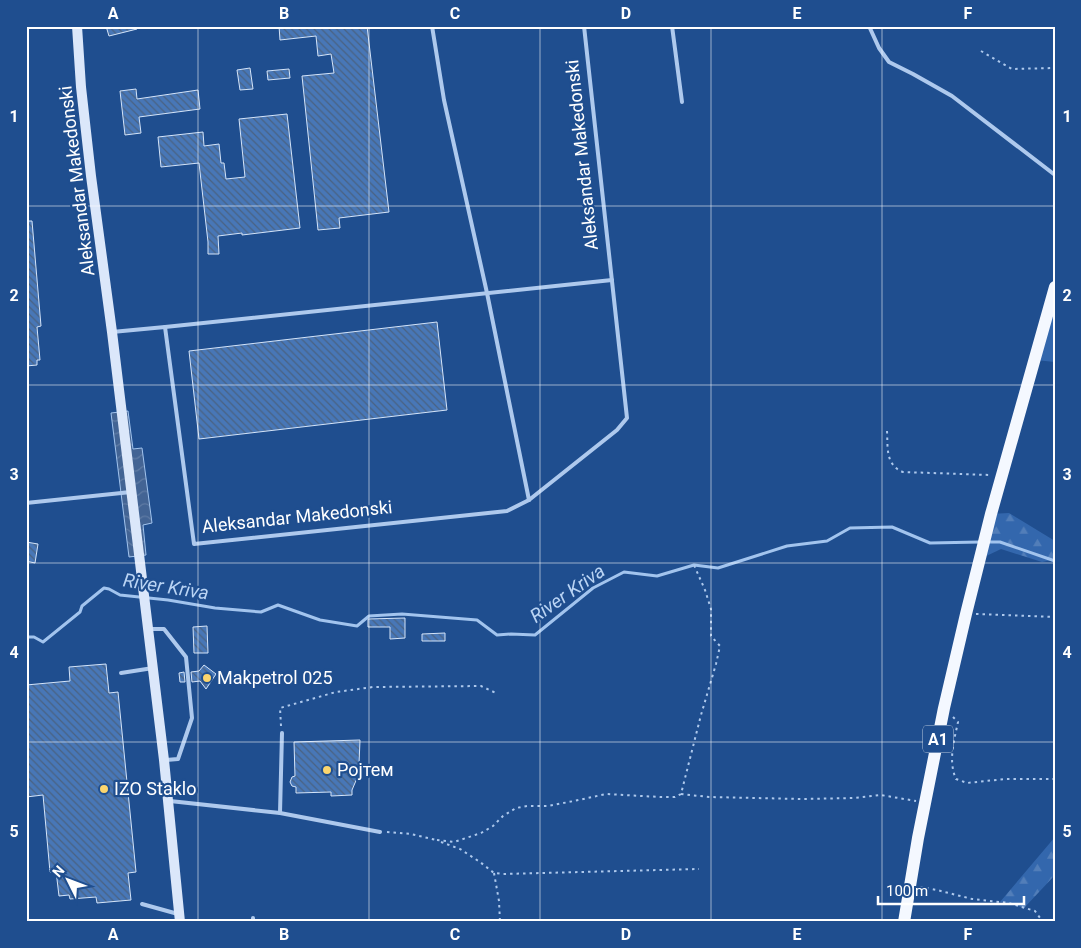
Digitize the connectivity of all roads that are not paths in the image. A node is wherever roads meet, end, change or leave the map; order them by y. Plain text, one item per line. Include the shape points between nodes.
1 (77, 26) edge
2 (432, 26) edge
3 (584, 26) edge
4 (672, 26) edge
5 (869, 26) edge
6 (682, 102) dead end
7 (1055, 174) edge
8 (612, 280) junction
9 (1055, 287) edge
10 (487, 293) junction
11 (165, 328) junction
12 (112, 332) junction
13 (131, 492) junction
14 (529, 500) junction
15 (26, 503) edge
16 (148, 629) junction
17 (153, 668) junction
18 (121, 673) dead end
19 (282, 733) road end
20 (164, 760) junction
21 (168, 801) junction
22 (280, 813) junction
23 (380, 832) road end
24 (142, 904) dead end
25 (180, 918) edge
26 (904, 922) edge

1 - 12 main road, Aleksandar Makedonski via 91,176
2 - 10 lane via 444,100
3 - 8 lane, Aleksandar Makedonski
4 - 6 lane
5 - 7 lane via 888,62 952,96
8 - 10 lane
8 - 14 lane, Aleksandar Makedonski via 627,418 617,430
9 - 26 main road, A1 via 966,614 944,708
10 - 11 lane
10 - 14 lane
11 - 12 lane
11 - 14 lane, Aleksandar Makedonski via 194,544 507,511
12 - 13 main road, Aleksandar Makedonski
13 - 15 lane
13 - 16 main road, Aleksandar Makedonski
16 - 17 main road
16 - 20 lane via 164,628 186,657 192,718 178,759
17 - 18 lane
17 - 20 main road
19 - 22 lane
20 - 21 main road
21 - 22 lane
21 - 25 main road
22 - 23 lane
24 - 25 lane

